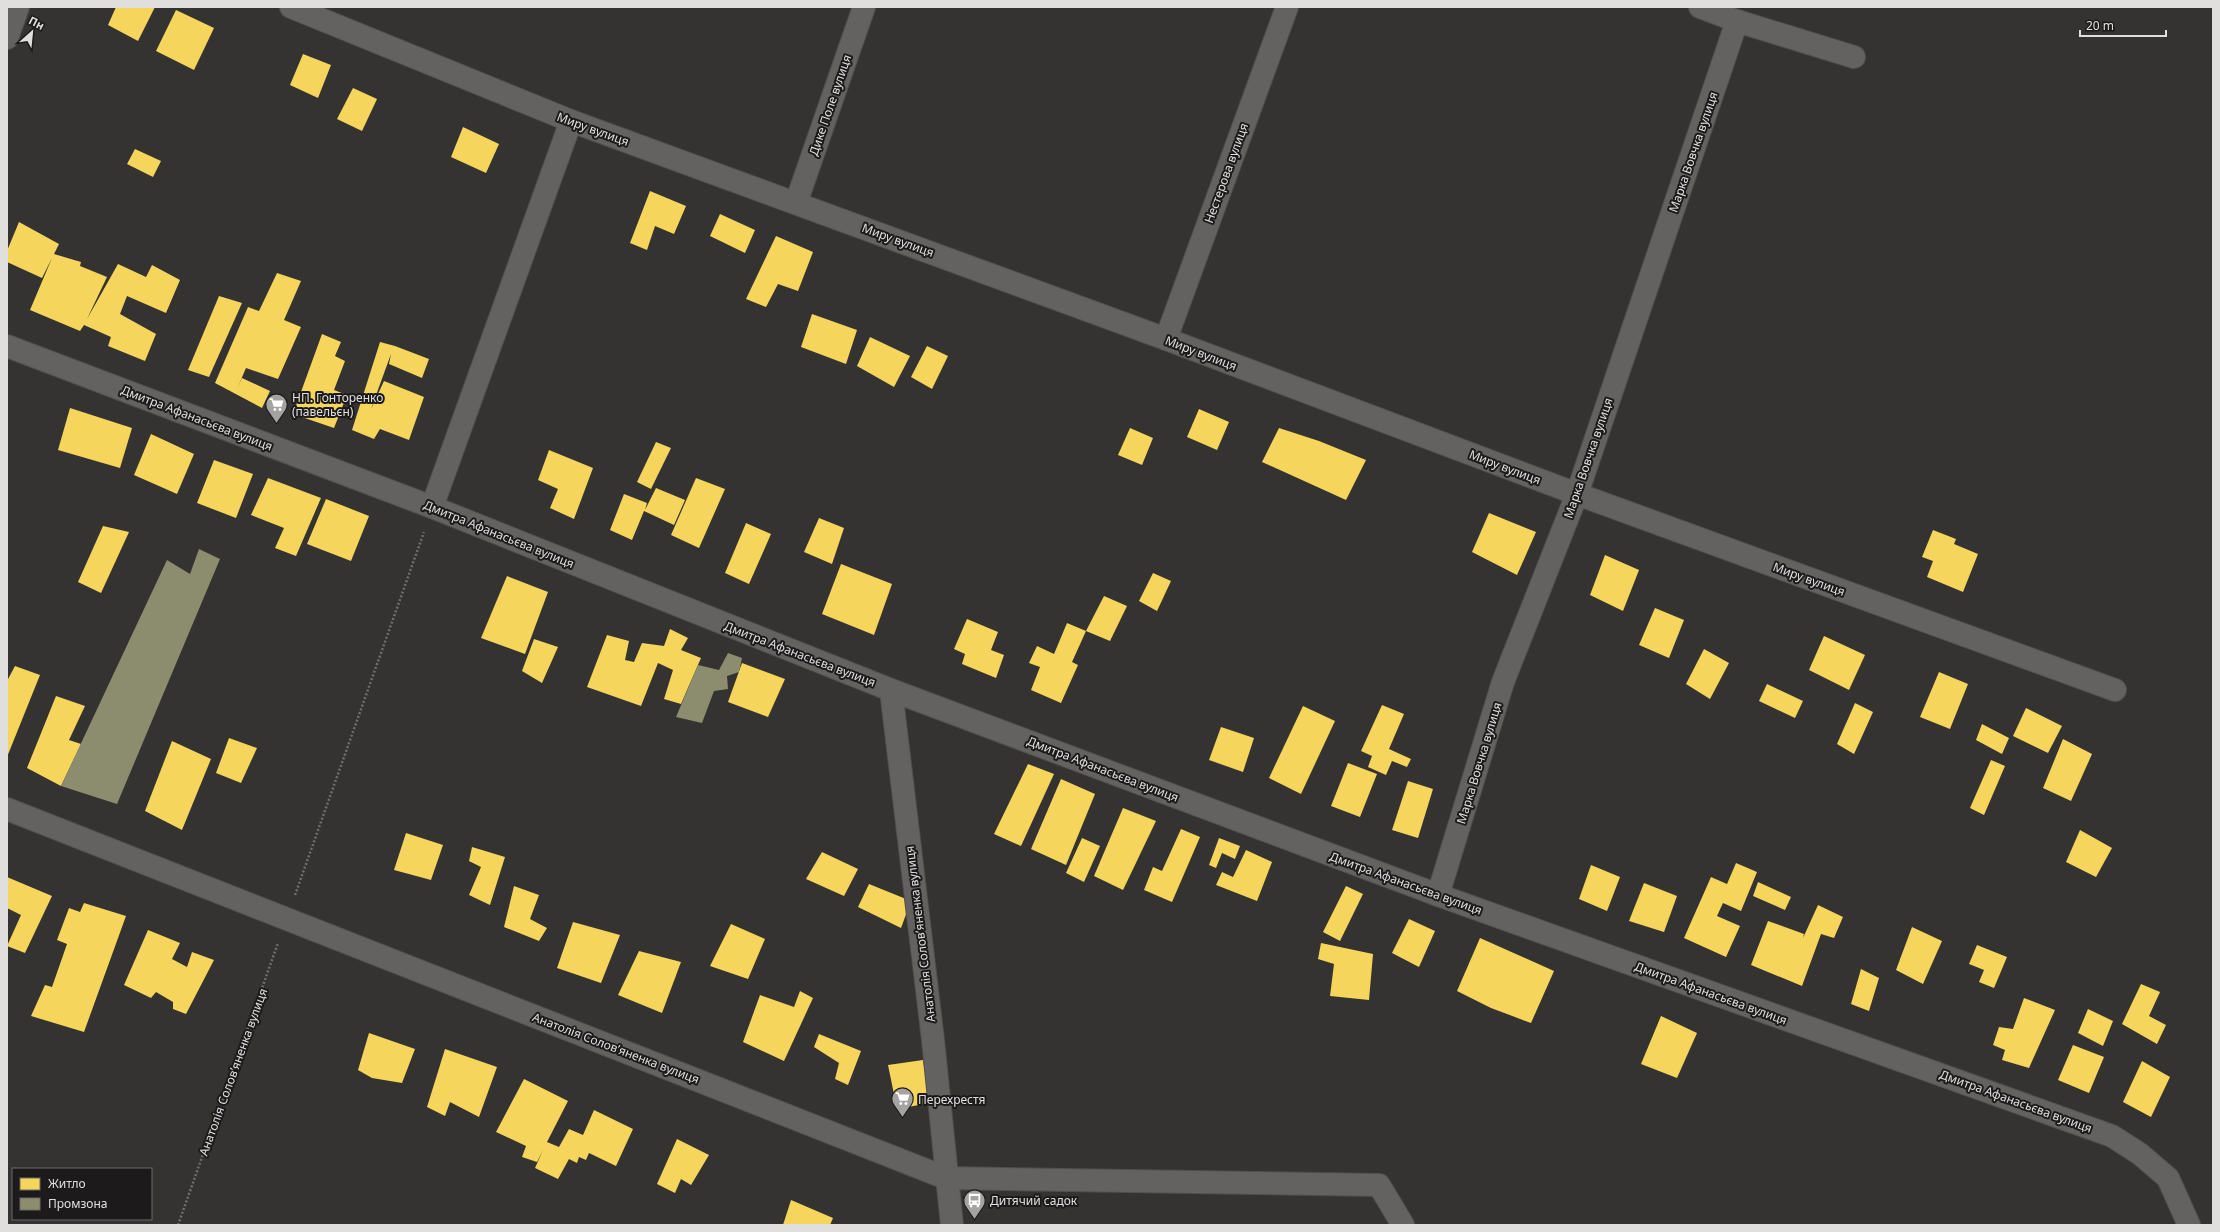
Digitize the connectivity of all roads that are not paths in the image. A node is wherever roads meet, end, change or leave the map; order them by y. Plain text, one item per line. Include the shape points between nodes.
1 (18, 7) edge
2 (291, 7) edge
3 (864, 7) edge
4 (1287, 7) edge
5 (1700, 7) edge
6 (1737, 21) junction
7 (7, 38) edge
8 (1854, 57) dead end
9 (571, 121) junction
10 (796, 203) junction
11 (1166, 339) junction
12 (7, 346) edge
13 (1576, 494) junction
14 (432, 507) junction
15 (891, 690) junction
16 (2115, 690) dead end
17 (7, 809) edge
18 (1438, 895) junction
19 (946, 1178) junction
20 (2181, 1219) edge
21 (952, 1225) edge
22 (1402, 1225) edge

1 - 7 street
2 - 9 street, Миру вулиця
3 - 10 street, Дике Поле вулиця
4 - 11 street, Нестерова вулиця
5 - 6 street
6 - 8 street
6 - 13 street, Марка Вовчка вулиця
9 - 10 street, Миру вулиця
9 - 14 street
10 - 11 street, Миру вулиця
11 - 13 street, Миру вулиця
12 - 14 street, Дмитра Афанасьєва вулиця
13 - 16 street, Миру вулиця
13 - 18 street, Марка Вовчка вулиця via 1504,682
14 - 15 street, Дмитра Афанасьєва вулиця
15 - 18 street, Дмитра Афанасьєва вулиця
15 - 19 street, Анатолія Солов’яненка вулиця via 933,1040
17 - 19 street, Анатолія Солов’яненка вулиця
18 - 20 street, Дмитра Афанасьєва вулиця via 2112,1136 2140,1154 2168,1178
19 - 21 street, Анатолія Солов’яненка вулиця
19 - 22 street via 1379,1185

